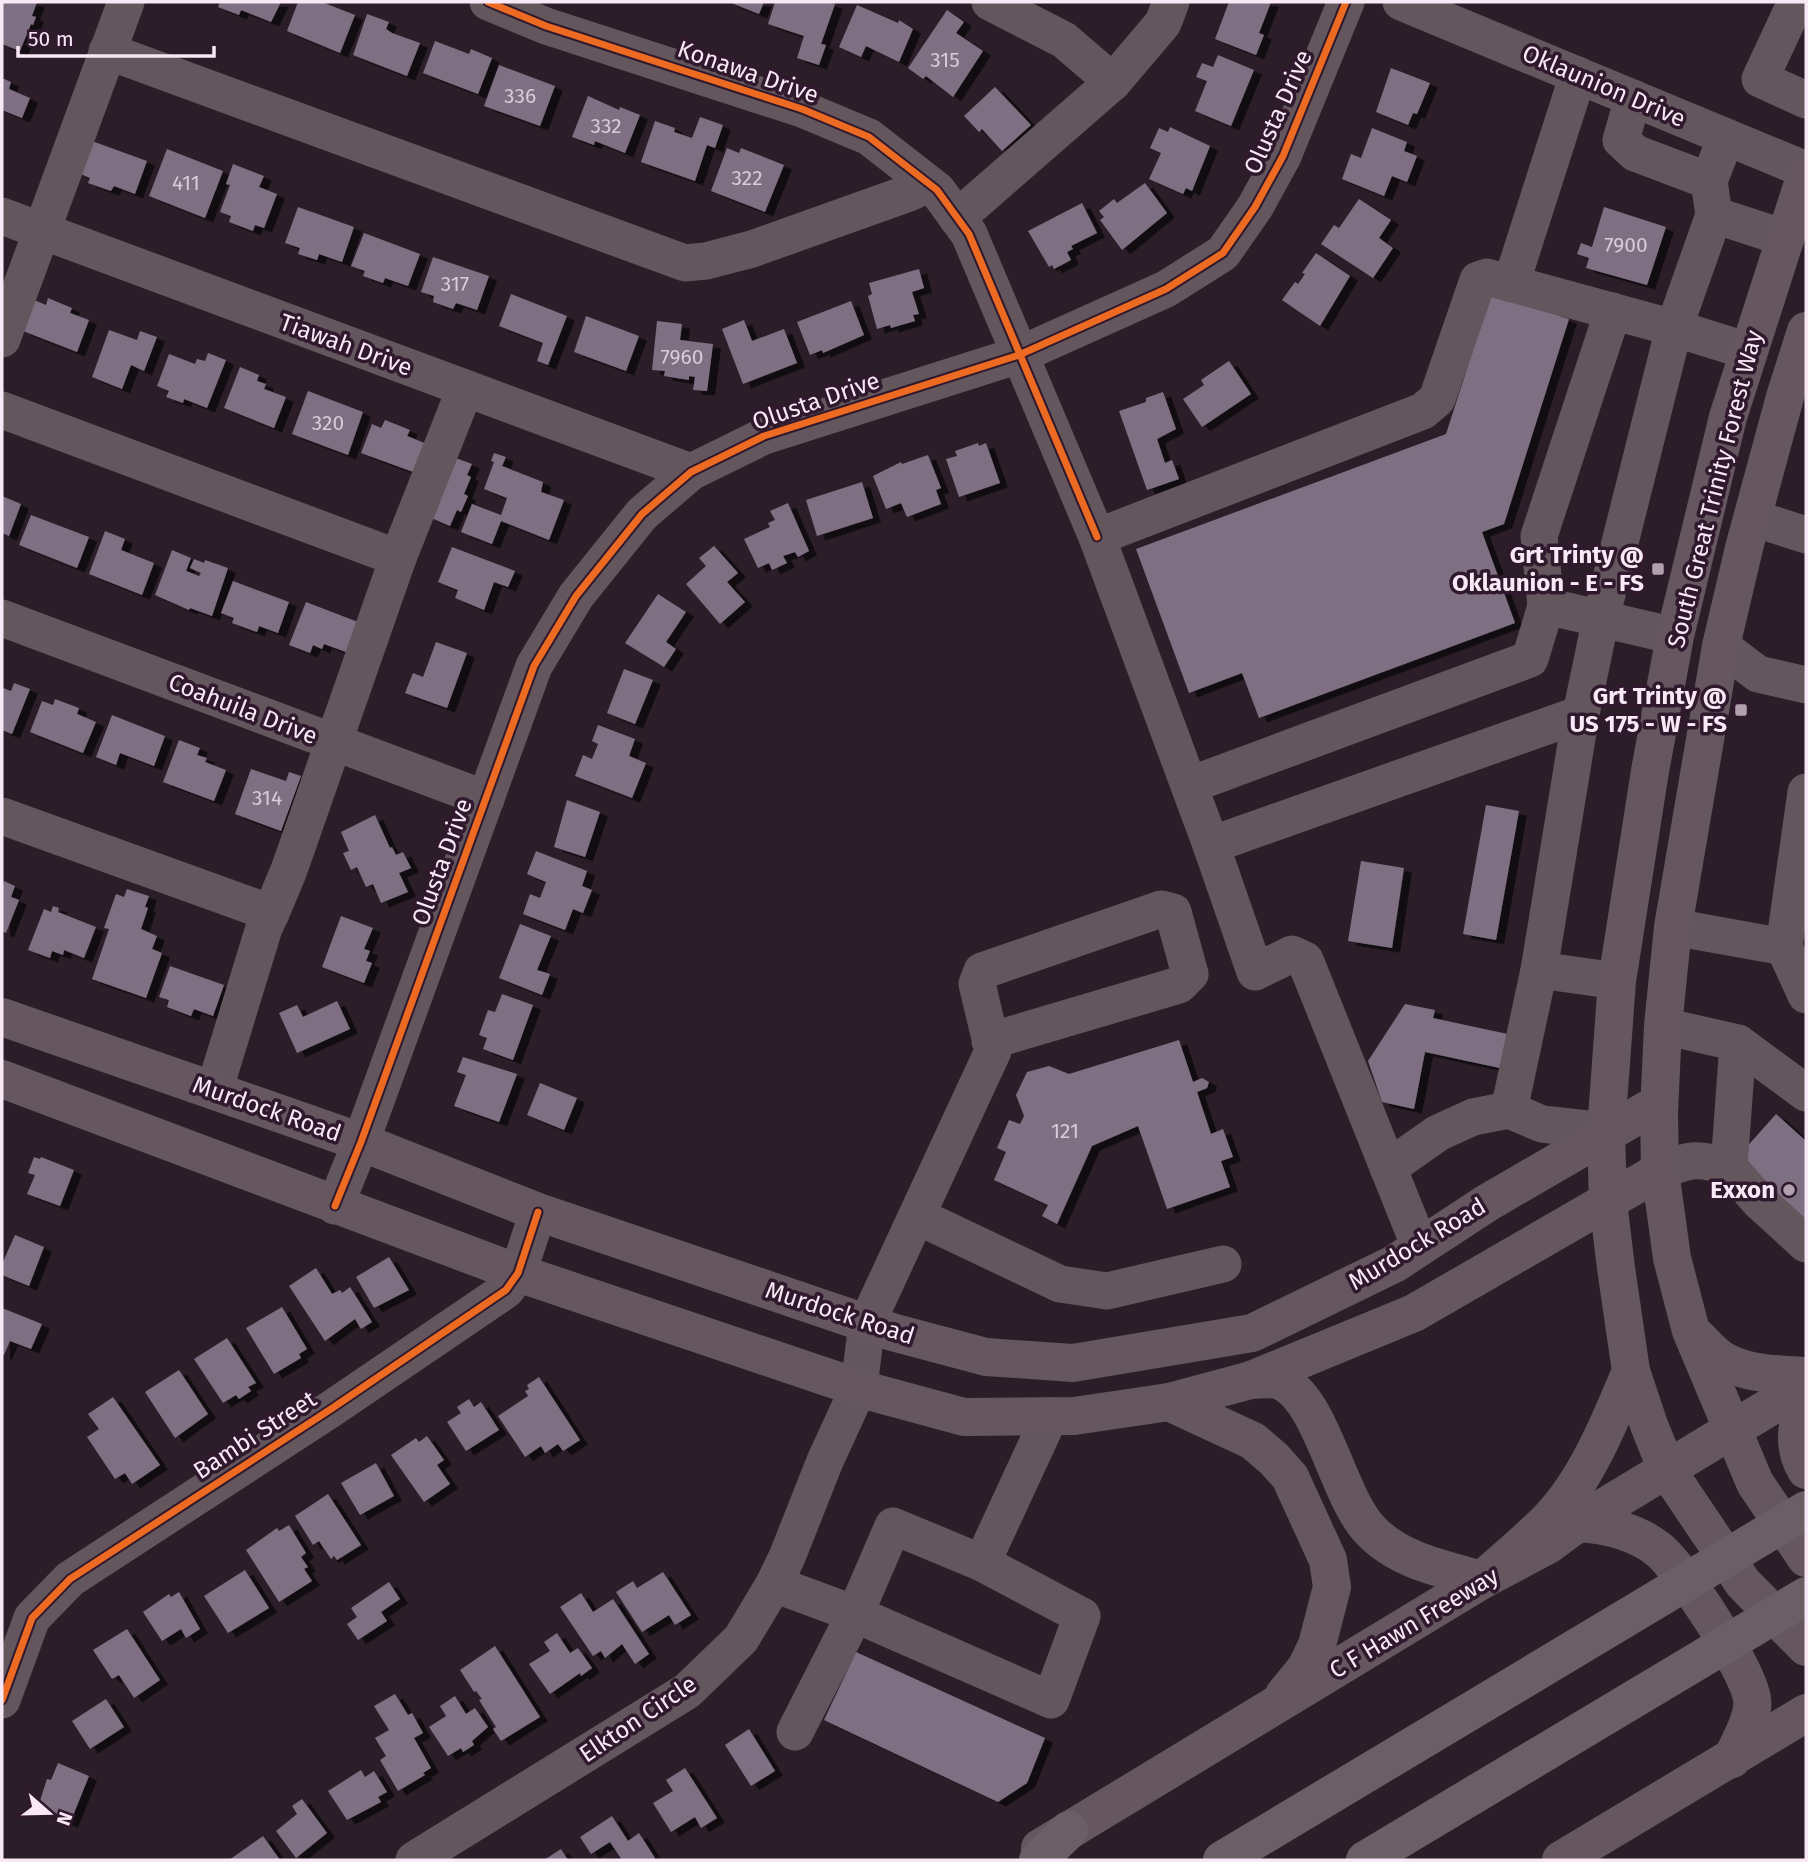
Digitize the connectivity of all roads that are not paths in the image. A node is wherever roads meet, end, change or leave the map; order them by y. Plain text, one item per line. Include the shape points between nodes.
1 (125, 2) edge
2 (488, 2) edge
3 (990, 2) edge
4 (1171, 2) edge
5 (1346, 2) edge
6 (1401, 2) edge
7 (1796, 2) edge
8 (107, 51) junction
9 (1578, 75) junction
10 (1113, 82) junction
11 (1633, 98) junction
12 (1806, 100) edge
13 (1726, 136) junction
14 (1806, 172) edge
15 (928, 184) junction
16 (1712, 198) junction
17 (2, 216) edge
18 (957, 218) junction
19 (42, 231) junction
20 (1785, 238) junction
21 (1511, 284) junction
22 (1613, 312) junction
23 (1674, 328) junction
24 (1806, 331) edge
25 (2, 339) edge
26 (1748, 351) junction
27 (1018, 355) junction
28 (1799, 377) edge
29 (465, 389) junction
30 (2, 410) edge
31 (691, 472) junction
32 (1753, 518) junction
33 (1806, 535) edge
34 (1097, 537) junction
35 (398, 558) junction
36 (1546, 606) junction
37 (2, 618) edge
38 (1601, 618) junction
39 (1675, 636) junction
40 (1721, 646) junction
41 (1806, 685) edge
42 (1581, 714) junction
43 (334, 744) junction
44 (1190, 785) junction
45 (1806, 792) edge
46 (486, 799) junction
47 (2, 816) edge
48 (1211, 845) junction
49 (1802, 866) edge
50 (271, 913) junction
51 (1673, 928) junction
52 (1784, 947) junction
53 (1539, 970) junction
54 (1617, 981) junction
55 (1806, 995) edge
56 (2, 1019) edge
57 (1663, 1026) junction
58 (990, 1041) junction
59 (1738, 1043) junction
60 (2, 1079) edge
61 (214, 1091) junction
62 (1806, 1093) edge
63 (1659, 1103) junction
64 (1509, 1110) junction
65 (1606, 1131) junction
66 (361, 1142) junction
67 (1388, 1167) junction
68 (1729, 1167) junction
69 (1660, 1171) junction
70 (1608, 1202) junction
71 (335, 1206) junction
72 (538, 1212) junction
73 (917, 1216) junction
74 (1806, 1244) edge
75 (1420, 1247) junction
76 (1223, 1264) dead end
77 (519, 1273) junction
78 (867, 1323) junction
79 (1691, 1331) junction
80 (1193, 1345) junction
81 (1631, 1371) junction
82 (1806, 1376) edge
83 (1251, 1380) junction
84 (1806, 1385) edge
85 (859, 1387) junction
86 (1169, 1402) junction
87 (1806, 1402) edge
88 (1051, 1416) junction
89 (1733, 1431) junction
90 (1667, 1470) junction
91 (1806, 1470) edge
92 (1806, 1510) edge
93 (1578, 1523) junction
94 (1806, 1558) edge
95 (982, 1563) junction
96 (1482, 1580) junction
97 (774, 1584) junction
98 (1806, 1596) edge
99 (855, 1614) junction
100 (1806, 1647) edge
101 (2, 1700) edge
102 (1273, 1709) junction
103 (1806, 1713) edge
104 (795, 1732) dead end
105 (1806, 1737) edge
106 (1732, 1759) junction
107 (1069, 1830) junction
108 (414, 1860) edge
109 (1020, 1860) edge
110 (1038, 1860) edge
111 (1222, 1860) edge
112 (1365, 1860) edge
113 (1561, 1860) edge

1 - 8 street
2 - 15 street, Konawa Drive via 869,137
3 - 10 street via 1064,40
4 - 10 street via 1163,23
5 - 27 street, Olusta Drive via 1283,156 1223,253 1166,289
6 - 9 street, Oklaunion Drive
7 - 12 street via 1760,79
8 - 15 street via 685,263 752,249
8 - 19 street
9 - 11 street, Oklaunion Drive
9 - 21 street
10 - 18 street
11 - 13 street, Oklaunion Drive
11 - 16 street via 1621,140
13 - 14 street, Oklaunion Drive
13 - 16 street
14 - 20 main road, South Great Trinity Forest Way
15 - 18 street, Konawa Drive
16 - 20 street
16 - 23 street
17 - 19 street, Tiawah Drive
18 - 27 street, Konawa Drive via 968,234
19 - 25 street
19 - 29 street, Tiawah Drive
20 - 26 main road, South Great Trinity Forest Way
21 - 22 street
21 - 34 street via 1478,280 1437,399 1423,411
22 - 23 street
22 - 36 street via 1539,536
23 - 26 street
23 - 38 street
24 - 28 main road, South Great Trinity Forest Way
26 - 39 main road, South Great Trinity Forest Way
27 - 31 street, Olusta Drive via 764,436
27 - 34 street, Konawa Drive
28 - 32 main road, South Great Trinity Forest Way
29 - 31 street, Tiawah Drive
29 - 35 street
30 - 35 street
31 - 46 street, Olusta Drive via 642,514 576,596 534,666
32 - 33 street
32 - 40 main road, South Great Trinity Forest Way
34 - 44 street, Konawa Drive
35 - 43 street
36 - 38 street
36 - 44 street via 1530,659
37 - 43 street, Coahuila Drive
38 - 39 street
38 - 42 street
39 - 40 main road
39 - 54 main road, South Great Trinity Forest Way
40 - 41 street via 1758,674
40 - 51 main road, South Great Trinity Forest Way
42 - 48 street
42 - 53 street
43 - 46 street, Coahuila Drive
43 - 50 street
44 - 48 street, Konawa Drive
45 - 49 street
46 - 66 street, Olusta Drive
47 - 50 street
48 - 67 street, Konawa Drive via 1255,972 1292,954 1305,960
49 - 52 street
50 - 61 street
51 - 52 street
51 - 57 main road, South Great Trinity Forest Way
52 - 55 street
53 - 54 street
53 - 64 street
54 - 65 main road, South Great Trinity Forest Way
56 - 61 main road, Murdock Road
57 - 59 street
57 - 63 main road, South Great Trinity Forest Way
58 - 58 street via 977,984 982,971 1161,909 1173,912 1190,974 1179,985
58 - 73 street, Elkton Circle via 993,1051
59 - 62 street
59 - 68 street
60 - 71 main road, Murdock Road
61 - 66 main road, Murdock Road
63 - 65 main road, Murdock Road
63 - 69 main road, South Great Trinity Forest Way
64 - 65 street via 1542,1124
64 - 67 street via 1473,1117 1438,1133
65 - 70 main road, South Great Trinity Forest Way
65 - 75 main road, Murdock Road
66 - 71 street, Olusta Drive
66 - 72 main road, Murdock Road
67 - 75 street
68 - 69 street via 1704,1159
68 - 74 street
69 - 70 main road, Murdock Road
69 - 79 main road, South Great Trinity Forest Way via 1672,1258
70 - 81 main road, South Great Trinity Forest Way
70 - 83 main road, Murdock Road via 1414,1313
71 - 77 main road, Murdock Road
72 - 77 street, Bambi Street
72 - 78 main road, Murdock Road
73 - 76 street via 1060,1284 1107,1291
73 - 78 street, Elkton Circle
75 - 80 main road, Murdock Road via 1252,1333
77 - 85 main road, Murdock Road
77 - 101 street, Bambi Street via 506,1290 70,1579 32,1618
78 - 80 main road, Murdock Road via 986,1357 1073,1363
78 - 85 street, Elkton Circle
79 - 82 main road via 1722,1360 1741,1368
79 - 89 main road, South Great Trinity Forest Way
80 - 83 main road via 1234,1359
81 - 90 main road, South Great Trinity Forest Way
81 - 96 main road via 1573,1487 1551,1517
83 - 86 main road, Murdock Road
83 - 96 main road via 1276,1380 1292,1389 1315,1419 1345,1491 1369,1529 1420,1563
84 - 89 main road, C F Hawn Freeway
85 - 88 main road, Murdock Road via 964,1417
85 - 97 street, Elkton Circle
86 - 88 main road, Murdock Road
86 - 102 main road via 1254,1441 1274,1459 1290,1477 1328,1560 1332,1587 1317,1645 1306,1668
87 - 91 main road via 1797,1436 1799,1458
88 - 95 street
89 - 90 main road, C F Hawn Freeway
89 - 94 main road, South Great Trinity Forest Way via 1755,1483
90 - 93 main road, C F Hawn Freeway
90 - 100 main road, South Great Trinity Forest Way via 1743,1583
92 - 111 highway
93 - 96 main road, C F Hawn Freeway via 1548,1545
93 - 106 main road via 1623,1530 1659,1550 1704,1605 1753,1700
95 - 99 street via 893,1526
95 - 99 street via 1082,1616 1051,1700
96 - 102 main road, C F Hawn Freeway
97 - 99 street
97 - 108 street, Elkton Circle via 741,1639 687,1691
98 - 112 highway
99 - 104 street
102 - 107 main road, C F Hawn Freeway
103 - 106 main road
105 - 106 main road
106 - 113 main road
107 - 109 main road, C F Hawn Freeway
107 - 110 highway

